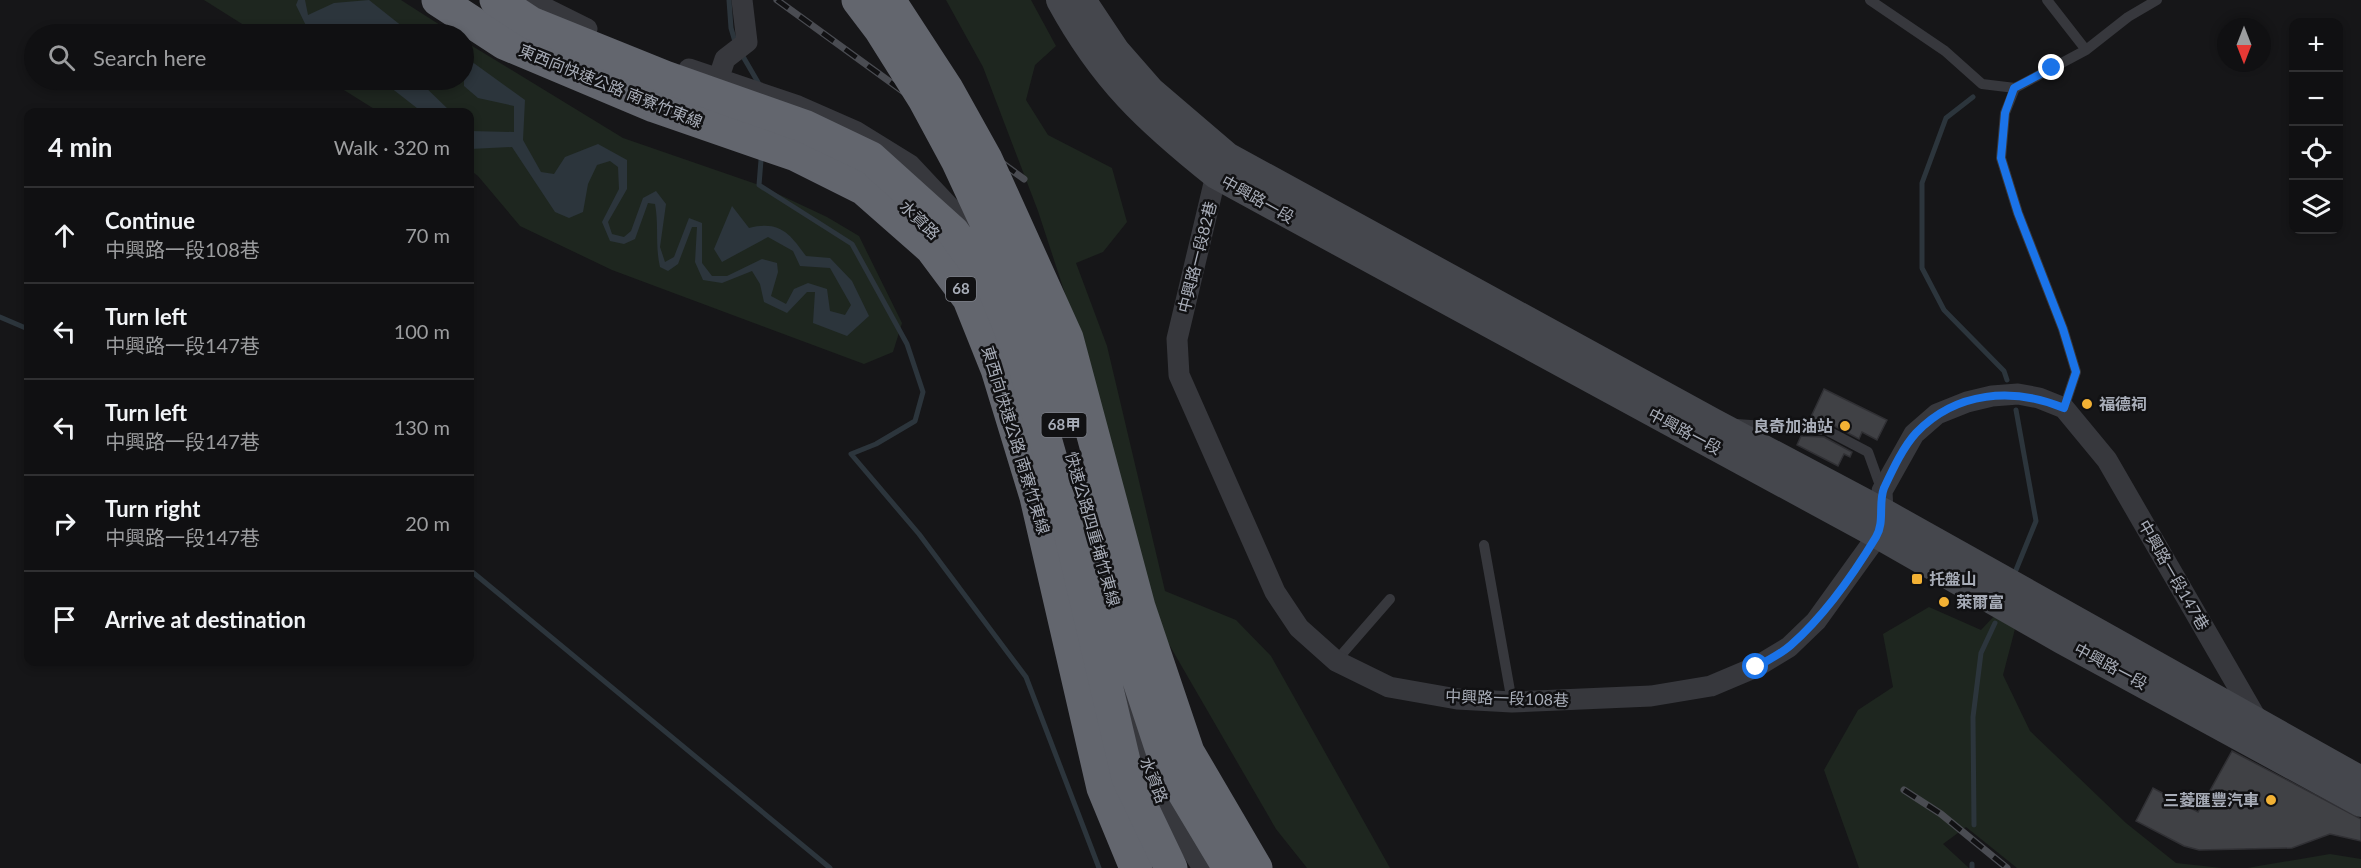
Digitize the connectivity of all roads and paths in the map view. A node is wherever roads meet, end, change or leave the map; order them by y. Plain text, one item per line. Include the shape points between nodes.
1 (438, 0) edge
2 (464, 0) edge
3 (496, 0) edge
4 (529, 0) edge
5 (742, 0) edge
6 (858, 0) edge
7 (889, 0) edge
8 (1060, 0) edge
9 (1082, 0) edge
10 (1870, 0) edge
11 (2047, 0) edge
12 (2157, 0) edge
13 (2086, 50) junction
14 (722, 69) junction
15 (2014, 88) junction
16 (706, 111) junction
17 (1216, 175) junction
18 (1177, 339) joint
19 (2064, 408) junction
20 (1713, 422) junction
21 (1881, 513) junction
22 (1484, 545) dead end
23 (1390, 599) dead end
24 (1336, 661) junction
25 (1122, 685) junction
26 (1512, 702) junction
27 (2259, 722) junction
28 (2269, 752) junction
29 (2361, 780) edge
30 (2361, 803) edge
31 (1136, 868) edge
32 (1171, 868) edge
33 (1203, 868) edge
34 (1229, 868) edge
35 (1256, 868) edge

1 - 31 highway, 東西向快速公路 南寮竹東線 / 68 via 504,42 654,106 796,155 864,189 931,248 969,299 997,369 1036,497 1103,788
2 - 16 street, 水資路 via 518,34
3 - 32 highway, 東西向快速公路 南寮竹東線 / 68, bridge via 531,23 665,77 804,126 871,158 953,232 994,289 1023,361 1061,494 1128,778
4 - 14 street, 水資路 via 608,39
5 - 14 street via 747,42
6 - 34 highway, 快速公路四重埔竹東線 / 68甲, bridge via 912,79 958,162 1042,343 1120,626 1166,763
7 - 35 highway, 快速公路四重埔竹東線 / 68甲, bridge via 947,89 986,159 1067,338 1139,607 1188,752
8 - 17 main road, 中興路一段 via 1104,71 1139,111
9 - 20 main road, 中興路一段 via 1116,51 1151,91 1227,156
10 - 15 lane via 1945,51 1982,84
11 - 13 lane
12 - 13 lane
13 - 15 lane
14 - 16 street
14 - 25 street, 水資路 via 855,131 910,165 966,223 996,270 1029,350 1071,489
15 - 19 lane via 2005,113 2001,158 2076,372
16 - 25 street, 水資路 via 800,142 869,175 942,242 971,284 1003,358
17 - 18 street, 中興路一段82巷
17 - 21 main road, 中興路一段
18 - 24 street, 中興路一段108巷 via 1179,375 1275,592 1299,628
19 - 21 street, 中興路一段147巷 via 2018,394 1992,396 1937,414 1914,434
19 - 27 street, 中興路一段147巷 via 2107,460
20 - 21 main road, 中興路一段
20 - 21 lane via 1826,430 1869,452
21 - 26 street, 中興路一段108巷 via 1816,621 1789,647 1756,667 1711,686 1651,696
21 - 27 main road, 中興路一段
21 - 28 main road, 中興路一段 via 2052,634
22 - 26 lane
23 - 24 lane
24 - 26 street, 中興路一段108巷 via 1389,687 1457,699
25 - 33 street, 水資路 via 1147,769 1166,809
27 - 28 street, 中興路一段147巷
27 - 29 main road, 中興路一段
28 - 30 main road, 中興路一段

